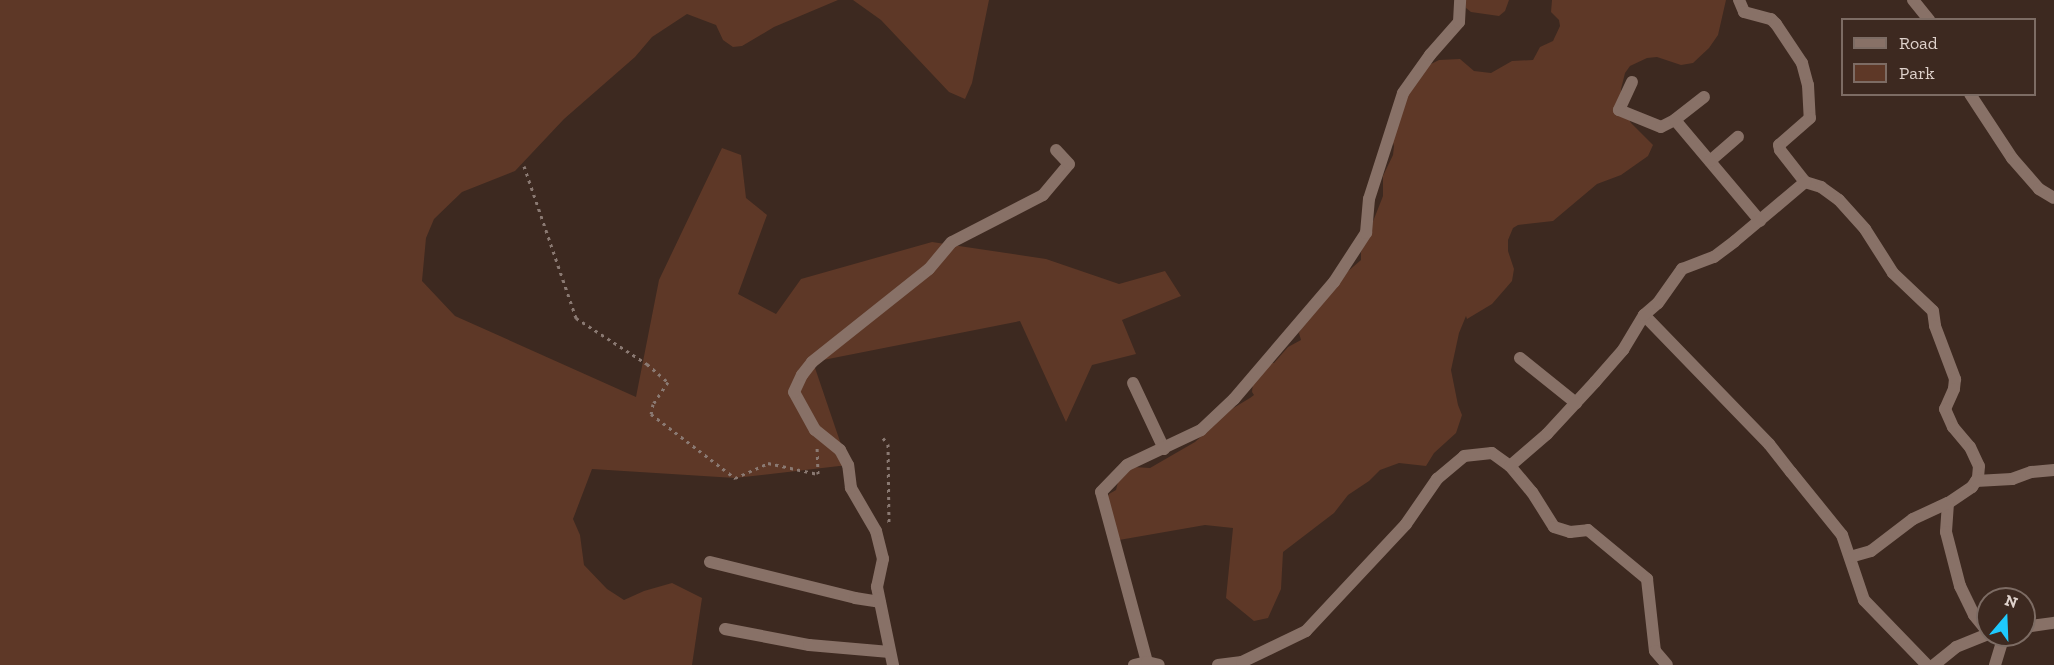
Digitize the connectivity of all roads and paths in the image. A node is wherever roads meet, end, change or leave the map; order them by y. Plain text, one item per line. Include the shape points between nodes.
1 (1460, 0) edge
2 (1739, 0) edge
3 (1912, 0) edge
4 (1927, 18) edge
5 (1632, 82) dead end
6 (1971, 96) edge
7 (1704, 98) dead end
8 (1675, 120) junction
9 (1738, 137) dead end
10 (1056, 150) dead end
11 (1710, 161) junction
12 (524, 166) dead end
13 (1805, 182) junction
14 (2054, 198) edge
15 (1760, 220) junction
16 (1644, 315) junction
17 (1520, 358) dead end
18 (1133, 383) dead end
19 (1576, 403) junction
20 (815, 430) junction
21 (883, 438) dead end
22 (1164, 449) junction
23 (1510, 466) junction
24 (2054, 470) edge
25 (1976, 481) junction
26 (1948, 503) junction
27 (890, 530) dead end
28 (1850, 557) junction
29 (710, 562) dead end
30 (880, 602) junction
31 (1976, 618) edge
32 (2054, 623) edge
33 (2036, 625) edge
34 (725, 629) dead end
35 (1976, 638) edge
36 (2000, 647) edge
37 (891, 661) edge
38 (1153, 663) edge
39 (1134, 665) edge
40 (1218, 665) edge
41 (1667, 665) edge
42 (1927, 665) edge
43 (1934, 665) edge
44 (1995, 665) edge

1 - 22 street via 1459,22 1403,93 1369,199 1366,233 1334,282 1234,399 1201,430
2 - 13 street via 1744,12 1771,19 1802,63 1810,118 1778,147
3 - 4 street
5 - 8 street via 1619,110 1661,127
6 - 14 street via 2012,158 2039,189
7 - 8 street
8 - 11 street
9 - 11 street
10 - 20 street via 1070,164 1043,195 952,242 930,269 812,362 794,392
11 - 15 street
12 - 20 path via 576,318 648,364 668,382 652,404 651,414 735,478 768,463 818,474
13 - 15 street
13 - 25 street via 1821,187 1839,200 1865,230 1893,273 1933,311 1955,379 1945,409 1979,466
15 - 16 street via 1714,256 1682,269 1658,303
16 - 19 street via 1623,350
16 - 28 street via 1769,444 1842,535
17 - 19 street
18 - 22 street
19 - 23 street
20 - 30 street via 840,450 848,465 851,488 876,531 883,559 877,587
21 - 27 path via 888,444
22 - 38 street via 1127,465 1101,492
23 - 40 street via 1492,453 1464,456 1437,479 1406,524 1306,631 1242,662
23 - 41 street via 1554,527 1570,532 1588,530 1647,579 1654,651
24 - 25 street via 2012,479
25 - 26 street
26 - 28 street via 1913,519 1871,551
26 - 31 street via 1946,532 1953,566
28 - 42 street via 1864,600
29 - 30 street
30 - 37 street
32 - 33 street
34 - 37 street
35 - 43 street via 1956,647
36 - 44 street
38 - 39 street

